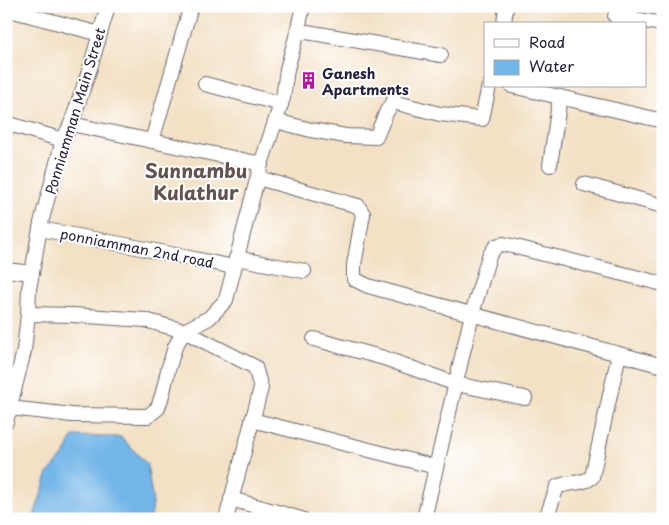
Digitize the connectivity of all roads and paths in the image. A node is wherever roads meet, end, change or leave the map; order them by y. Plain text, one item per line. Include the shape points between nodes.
1 (108, 6) edge
2 (192, 6) edge
3 (303, 6) edge
4 (506, 6) edge
5 (6, 9) edge
6 (615, 16) dead end
7 (504, 22) edge
8 (663, 24) edge
9 (297, 33) junction
10 (100, 34) junction
11 (442, 55) dead end
12 (205, 84) dead end
13 (489, 88) edge
14 (520, 88) edge
15 (560, 98) junction
16 (282, 104) junction
17 (276, 121) junction
18 (663, 121) edge
19 (6, 123) edge
20 (71, 124) junction
21 (64, 140) junction
22 (152, 141) junction
23 (261, 164) junction
24 (550, 165) dead end
25 (258, 178) junction
26 (584, 184) dead end
27 (663, 206) edge
28 (40, 230) junction
29 (235, 263) junction
30 (6, 270) edge
31 (304, 271) dead end
32 (32, 273) junction
33 (663, 284) edge
34 (28, 314) junction
35 (472, 314) junction
36 (184, 331) junction
37 (314, 339) dead end
38 (619, 354) junction
39 (663, 366) edge
40 (456, 384) junction
41 (525, 398) dead end
42 (10, 408) junction
43 (252, 420) junction
44 (6, 422) edge
45 (436, 467) junction
46 (231, 500) junction
47 (226, 519) edge
48 (301, 519) edge
49 (424, 519) edge
50 (546, 519) edge

1 - 10 street, Ponniamman Main Street
2 - 22 street
3 - 9 street
4 - 7 street
5 - 10 street
6 - 8 street
9 - 11 street
9 - 16 street
10 - 20 street, Ponniamman Main Street
12 - 16 street
13 - 17 street via 482,119 440,114 393,102 376,137 346,136
14 - 15 street
15 - 18 street
15 - 24 street
16 - 17 street
17 - 23 street
19 - 21 street
20 - 21 street, Ponniamman Main Street
20 - 22 street
21 - 28 street, Ponniamman Main Street
22 - 23 street
23 - 25 street
25 - 29 street
25 - 35 street via 358,206 363,214 354,279 368,286
26 - 27 street
28 - 29 street, ponniamman 2nd road
28 - 32 street, Ponniamman Main Street
29 - 31 street, ponniamman 2nd road
29 - 36 street via 226,300 209,318
30 - 32 street
32 - 34 street, Ponniamman Main Street
33 - 35 street via 503,244 496,246 489,256
34 - 36 street via 145,320
34 - 42 street, Ponniamman Main Street via 24,351
35 - 38 street
35 - 40 street
36 - 42 street via 168,370 158,408 148,416 72,415
36 - 43 street via 255,367 261,388
37 - 40 street via 384,358
38 - 39 street
38 - 50 street via 592,477 588,481 557,487
40 - 41 street
40 - 45 street
42 - 44 street, Ponniamman Main Street
43 - 45 street
43 - 46 street
45 - 49 street
46 - 47 street
46 - 48 street

